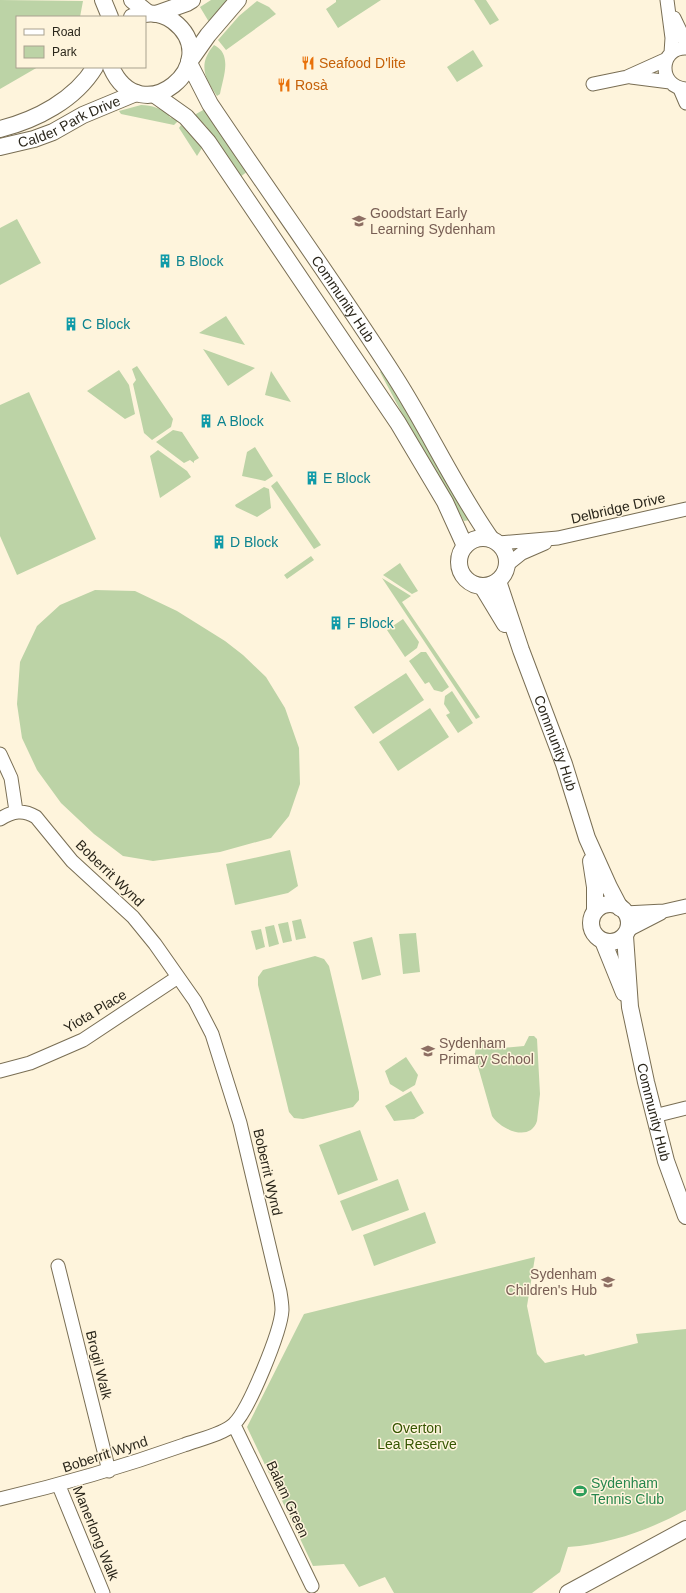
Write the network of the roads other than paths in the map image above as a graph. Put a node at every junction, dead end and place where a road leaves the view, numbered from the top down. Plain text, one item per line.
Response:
1 (103, 0) edge
2 (132, 0) edge
3 (192, 0) edge
4 (238, 0) edge
5 (667, 0) edge
6 (152, 13) junction
7 (110, 16) edge
8 (137, 16) edge
9 (686, 42) edge
10 (686, 48) edge
11 (669, 56) junction
12 (189, 63) junction
13 (94, 68) edge
14 (111, 68) edge
15 (627, 77) junction
16 (593, 84) dead end
17 (678, 87) edge
18 (136, 93) junction
19 (155, 95) junction
20 (686, 103) edge
21 (0, 129) edge
22 (0, 147) edge
23 (269, 191) junction
24 (249, 204) junction
25 (347, 304) junction
26 (326, 318) junction
27 (686, 509) edge
28 (558, 538) junction
29 (495, 541) junction
30 (465, 546) junction
31 (507, 565) junction
32 (498, 581) junction
33 (482, 586) junction
34 (521, 650) junction
35 (0, 754) edge
36 (16, 811) junction
37 (0, 819) edge
38 (587, 838) junction
39 (686, 906) edge
40 (623, 910) junction
41 (595, 911) junction
42 (664, 911) junction
43 (626, 933) junction
44 (603, 941) junction
45 (178, 977) junction
46 (630, 1007) junction
47 (0, 1071) edge
48 (686, 1108) edge
49 (654, 1116) junction
50 (686, 1216) edge
51 (58, 1266) dead end
52 (234, 1425) junction
53 (109, 1471) junction
54 (59, 1486) junction
55 (0, 1499) edge
56 (686, 1529) edge
57 (312, 1586) dead end
58 (103, 1593) edge
59 (568, 1593) edge

1 - 7 street
2 - 6 street
3 - 6 street
4 - 12 street
5 - 9 street
5 - 11 street
6 - 8 street
6 - 12 street
10 - 11 street
11 - 15 street
11 - 17 street
12 - 19 street
12 - 23 street, Community Hub
13 - 21 street, Calder Park Drive
14 - 18 street
15 - 16 street
15 - 17 street
17 - 20 street
18 - 19 street
18 - 22 street, Calder Park Drive
19 - 24 street, Community Hub
23 - 24 street
23 - 25 street, Community Hub
24 - 26 street, Community Hub
25 - 26 street
25 - 29 street, Community Hub
26 - 30 street, Community Hub
27 - 28 street, Delbridge Drive
28 - 29 street, Delbridge Drive
28 - 31 street, Delbridge Drive
29 - 30 street
29 - 31 street
30 - 33 street
31 - 32 street
32 - 33 street
32 - 34 street, Community Hub
33 - 34 street, Community Hub
34 - 38 street, Community Hub
35 - 36 street
36 - 37 street
36 - 45 street, Boberrit Wynd
38 - 40 street, Community Hub
38 - 41 street, Community Hub
39 - 42 street
40 - 41 street
40 - 42 street
40 - 43 street
41 - 44 street
42 - 43 street
43 - 44 street
43 - 46 street, Community Hub
44 - 46 street, Community Hub
45 - 47 street, Yiota Place
45 - 52 street, Boberrit Wynd
46 - 49 street, Community Hub
48 - 49 street
49 - 50 street, Community Hub
51 - 53 street, Brogil Walk
52 - 53 street, Boberrit Wynd
52 - 57 street, Balam Green
53 - 54 street, Boberrit Wynd
54 - 55 street, Boberrit Wynd
54 - 58 street, Manerlong Walk
56 - 59 street

